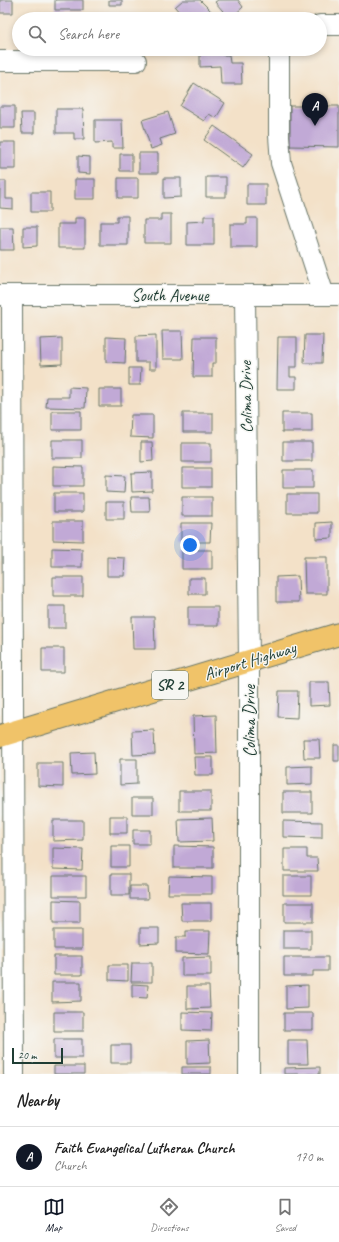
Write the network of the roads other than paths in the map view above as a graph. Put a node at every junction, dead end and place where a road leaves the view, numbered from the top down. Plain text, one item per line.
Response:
1 (327, 25) edge
2 (339, 25) edge
3 (279, 56) edge
4 (0, 61) edge
5 (136, 61) dead end
6 (6, 295) edge
7 (331, 295) edge
8 (245, 296) junction
9 (339, 634) edge
10 (249, 661) junction
11 (6, 734) edge
12 (14, 1074) edge
13 (249, 1074) edge

1 - 2 street
3 - 7 street
4 - 5 street
6 - 8 street, South Avenue
6 - 11 street
7 - 8 street, South Avenue
8 - 10 street, Colima Drive
9 - 10 main road, Airport Highway / SR 2
10 - 11 main road, Airport Highway / SR 2
10 - 13 street, Colima Drive
11 - 12 street

